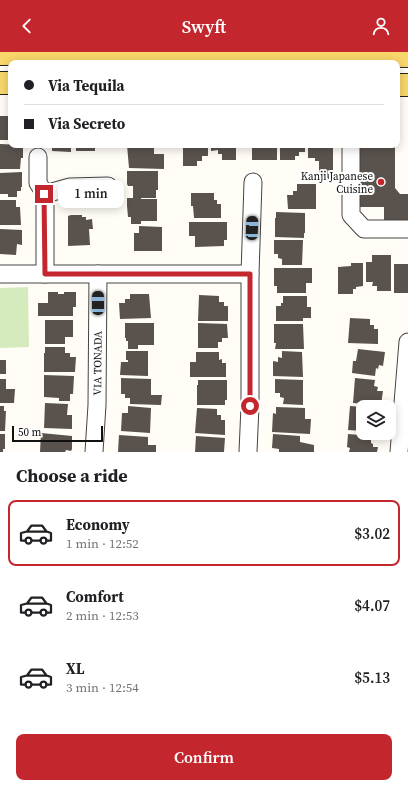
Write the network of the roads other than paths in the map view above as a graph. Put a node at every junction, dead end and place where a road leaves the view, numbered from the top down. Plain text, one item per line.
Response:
1 (0, 54) edge
2 (408, 56) edge
3 (351, 148) edge
4 (38, 157) dead end
5 (253, 182) dead end
6 (108, 186) dead end
7 (44, 194) junction
8 (408, 228) edge
9 (0, 274) edge
10 (45, 274) junction
11 (98, 274) junction
12 (250, 274) junction
13 (408, 342) edge
14 (94, 452) edge
15 (248, 452) edge
16 (399, 452) edge

1 - 2 main road
3 - 8 street
4 - 7 street
5 - 12 street
6 - 7 street
7 - 10 street
9 - 10 street
10 - 11 street
11 - 12 street
11 - 14 street, VIA TONADA
12 - 15 street
13 - 16 street

